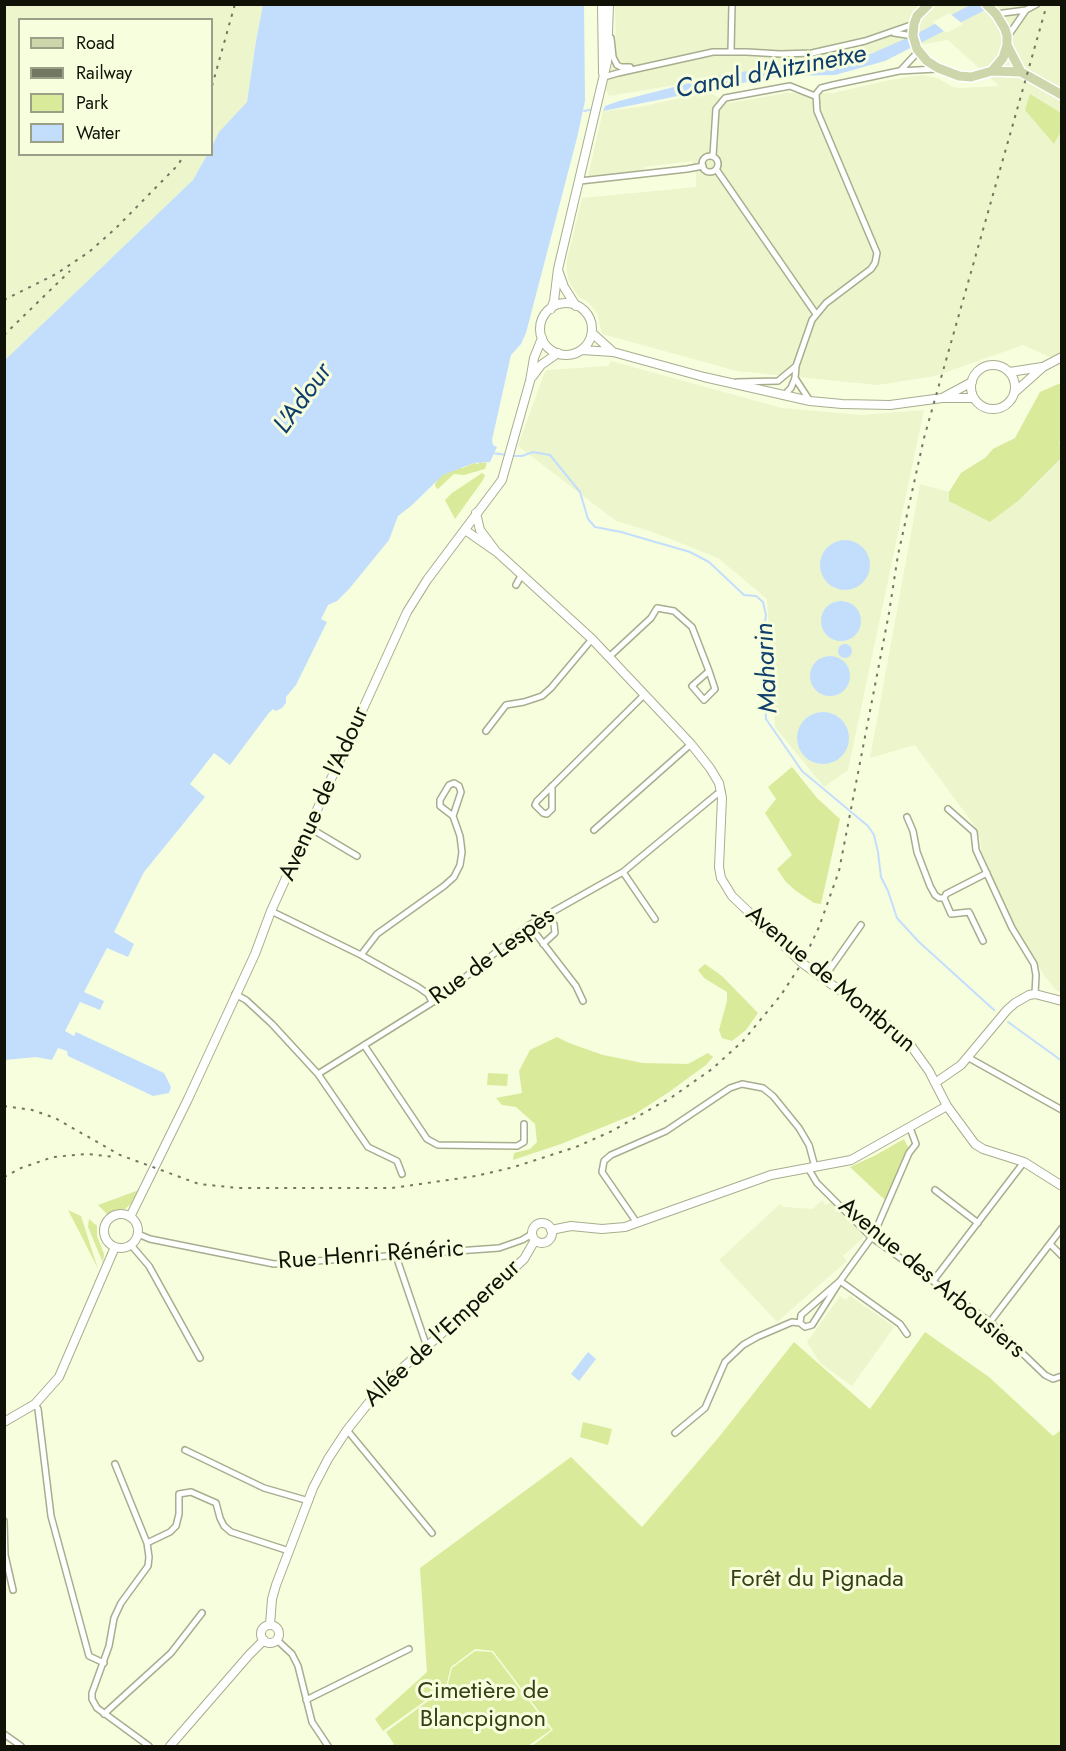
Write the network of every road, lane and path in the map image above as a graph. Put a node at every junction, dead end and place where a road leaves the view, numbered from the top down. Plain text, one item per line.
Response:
1 (602, 4) edge
2 (609, 4) edge
3 (732, 4) edge
4 (986, 4) edge
5 (1037, 4) edge
6 (922, 7) edge
7 (1026, 10) junction
8 (996, 14) junction
9 (608, 16) junction
10 (914, 24) junction
11 (889, 33) junction
12 (913, 36) junction
13 (1007, 41) junction
14 (917, 49) junction
15 (731, 51) junction
16 (653, 65) junction
17 (938, 68) junction
18 (899, 71) junction
19 (992, 71) junction
20 (1022, 72) junction
21 (604, 77) junction
22 (1062, 95) edge
23 (815, 96) junction
24 (712, 156) junction
25 (703, 166) junction
26 (716, 169) junction
27 (580, 181) junction
28 (558, 268) junction
29 (576, 306) junction
30 (551, 309) junction
31 (816, 314) junction
32 (592, 333) junction
33 (542, 338) junction
34 (582, 350) junction
35 (613, 352) junction
36 (558, 353) junction
37 (1062, 357) edge
38 (796, 366) junction
39 (1043, 367) junction
40 (1010, 372) junction
41 (795, 378) junction
42 (530, 381) junction
43 (724, 382) junction
44 (972, 382) junction
45 (1015, 392) junction
46 (783, 396) junction
47 (938, 398) junction
48 (974, 398) junction
49 (810, 401) junction
50 (476, 513) junction
51 (465, 530) junction
52 (498, 553) junction
53 (522, 574) junction
54 (516, 585) dead end
55 (592, 639) junction
56 (609, 657) junction
57 (709, 671) junction
58 (645, 694) junction
59 (486, 731) dead end
60 (691, 744) junction
61 (552, 786) junction
62 (722, 792) junction
63 (948, 809) dead end
64 (453, 816) junction
65 (907, 817) dead end
66 (310, 828) junction
67 (594, 830) dead end
68 (357, 856) dead end
69 (623, 872) junction
70 (987, 873) junction
71 (944, 898) junction
72 (272, 911) junction
73 (547, 914) junction
74 (655, 919) dead end
75 (529, 925) junction
76 (861, 925) dead end
77 (983, 941) dead end
78 (543, 944) junction
79 (361, 955) junction
80 (823, 979) junction
81 (236, 994) junction
82 (1035, 994) junction
83 (583, 1001) dead end
84 (1062, 1001) edge
85 (432, 1002) junction
86 (364, 1045) junction
87 (969, 1058) junction
88 (318, 1074) junction
89 (935, 1083) junction
90 (947, 1106) junction
91 (1062, 1110) edge
92 (524, 1124) dead end
93 (910, 1128) junction
94 (1024, 1162) junction
95 (811, 1167) junction
96 (402, 1174) dead end
97 (1058, 1180) edge
98 (1062, 1186) edge
99 (935, 1190) dead end
100 (130, 1217) junction
101 (637, 1223) junction
102 (978, 1223) junction
103 (1062, 1228) edge
104 (551, 1230) junction
105 (138, 1234) junction
106 (534, 1237) junction
107 (871, 1237) junction
108 (1050, 1244) junction
109 (131, 1245) junction
110 (115, 1248) junction
111 (1062, 1256) edge
112 (396, 1257) junction
113 (840, 1281) junction
114 (933, 1281) junction
115 (990, 1322) junction
116 (800, 1323) junction
117 (907, 1334) dead end
118 (427, 1347) junction
119 (200, 1358) dead end
120 (1062, 1376) edge
121 (35, 1404) junction
122 (4, 1422) edge
123 (347, 1430) junction
124 (675, 1434) dead end
125 (185, 1450) dead end
126 (115, 1464) dead end
127 (309, 1501) junction
128 (4, 1521) edge
129 (432, 1533) dead end
130 (147, 1543) junction
131 (289, 1551) junction
132 (13, 1590) dead end
133 (202, 1613) dead end
134 (270, 1625) junction
135 (277, 1640) junction
136 (264, 1641) junction
137 (409, 1649) dead end
138 (104, 1663) junction
139 (306, 1700) junction
140 (104, 1714) junction
141 (4, 1734) edge
142 (21, 1746) edge
143 (148, 1746) edge
144 (170, 1746) edge
145 (328, 1746) edge

1 - 21 main road
2 - 9 main road
3 - 15 street
4 - 8 main road
5 - 7 street
6 - 10 main road
7 - 8 street
7 - 13 street
8 - 13 main road
9 - 16 street
9 - 21 main road
10 - 11 street
10 - 12 main road
11 - 12 street
11 - 15 street
12 - 14 main road
13 - 19 main road
13 - 20 main road
14 - 17 main road
14 - 18 street
15 - 16 street
16 - 21 street
17 - 18 street
17 - 19 main road
18 - 23 street
19 - 20 main road
20 - 22 main road
21 - 27 main road
23 - 24 street
23 - 31 street
24 - 25 street
24 - 26 street
25 - 26 street
25 - 27 street
26 - 31 street
27 - 28 main road
28 - 29 main road
28 - 30 main road
29 - 30 main road
29 - 32 main road
30 - 33 main road
31 - 38 street
32 - 34 main road
32 - 35 main road
33 - 36 main road
33 - 42 main road, Avenue de l'Adour
34 - 35 main road
34 - 36 main road
35 - 43 main road
36 - 42 main road, Avenue de l'Adour
37 - 39 main road
38 - 41 street
38 - 43 street
39 - 40 main road
39 - 45 main road
40 - 44 main road
40 - 45 main road
41 - 46 street
41 - 49 street
42 - 50 main road, Avenue de l'Adour
43 - 46 main road
44 - 47 main road
44 - 48 main road
45 - 48 main road
46 - 49 main road
47 - 48 main road
47 - 49 main road
50 - 51 main road, Avenue de l'Adour
50 - 52 main road
51 - 52 main road
51 - 66 main road, Avenue de l'Adour
52 - 53 main road
53 - 54 street
53 - 55 main road
55 - 56 main road
55 - 59 street
56 - 57 street
56 - 58 main road
57 - 57 street
58 - 60 main road
58 - 61 street
60 - 62 main road
60 - 67 street
61 - 61 street
62 - 69 street, Rue de Lespès
62 - 80 main road, Avenue de Montbrun
63 - 70 street
64 - 64 street
64 - 79 street
65 - 71 street
66 - 68 street
66 - 72 main road, Avenue de l'Adour
69 - 73 street, Rue de Lespès
69 - 74 street
70 - 71 street
70 - 82 street
71 - 77 street
72 - 79 street
72 - 81 main road, Avenue de l'Adour
73 - 75 street, Rue de Lespès
73 - 78 street
75 - 78 street
75 - 85 street, Rue de Lespès
76 - 80 street
78 - 83 street
79 - 85 street
80 - 89 main road, Avenue de Montbrun
81 - 88 street
81 - 100 main road, Avenue de l'Adour
82 - 84 main road
82 - 87 main road
85 - 86 street, Rue de Lespès
86 - 88 street, Rue de Lespès
86 - 92 street
87 - 89 main road
87 - 91 street
88 - 96 street
89 - 90 main road, Avenue de Montbrun
90 - 93 main road
90 - 94 main road, Avenue de Montbrun
93 - 95 main road
93 - 107 street
94 - 97 main road, Avenue de Montbrun
94 - 102 street
95 - 101 main road
95 - 101 street, Avenue des Arbousiers
95 - 107 street, Avenue des Arbousiers
97 - 98 main road, Avenue de Montbrun
99 - 102 street
100 - 105 main road
100 - 110 main road
101 - 104 main road
102 - 114 street
103 - 108 street
104 - 106 main road
104 - 106 main road
105 - 109 main road
105 - 112 street, Rue Henri Rénéric
106 - 112 street, Rue Henri Rénéric
106 - 118 main road, Allée de l'Empereur
107 - 113 street
107 - 114 street, Avenue des Arbousiers
108 - 111 street
108 - 115 street
109 - 110 main road
109 - 119 street
110 - 121 main road
112 - 118 street
113 - 116 street
113 - 116 street
113 - 117 street
114 - 115 street, Avenue des Arbousiers
115 - 120 street, Avenue des Arbousiers
116 - 124 street
118 - 123 main road, Allée de l'Empereur
121 - 122 main road
121 - 138 street
123 - 127 main road, Allée de l'Empereur
123 - 129 street
125 - 127 street
126 - 130 street
127 - 131 main road, Allée de l'Empereur
128 - 132 street
130 - 131 street
130 - 138 street
131 - 134 main road, Allée de l'Empereur
133 - 140 street
134 - 135 main road
134 - 136 main road
135 - 136 main road
135 - 139 street
136 - 144 main road
137 - 139 street
138 - 140 street
139 - 145 street
140 - 143 street
141 - 142 street

